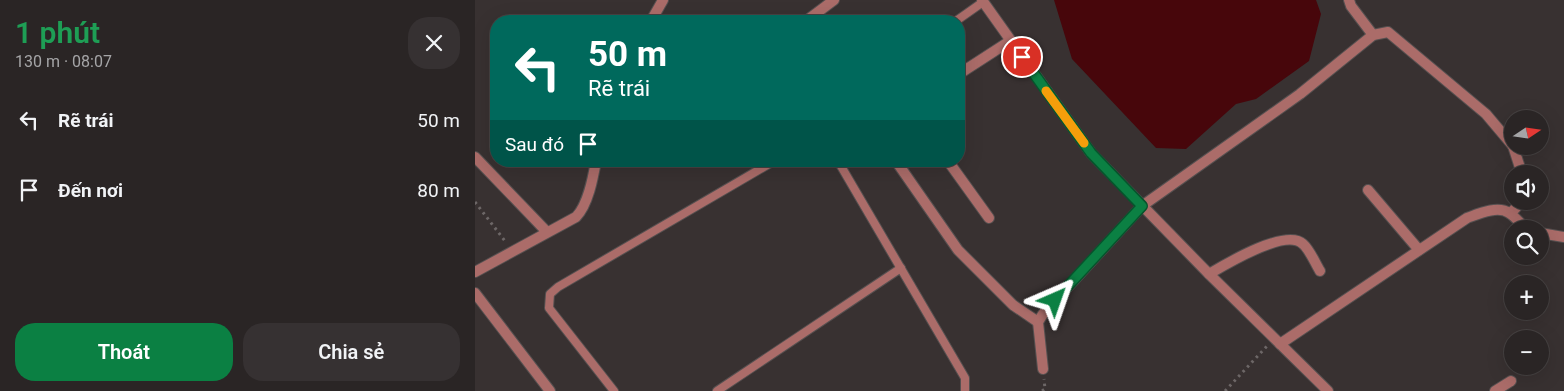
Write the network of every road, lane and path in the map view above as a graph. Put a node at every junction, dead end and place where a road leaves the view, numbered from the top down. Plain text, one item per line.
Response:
1 (663, 0) edge
2 (834, 0) edge
3 (1349, 0) edge
4 (983, 1) edge
5 (654, 15) edge
6 (814, 15) edge
7 (964, 15) edge
8 (1373, 35) junction
9 (1010, 41) junction
10 (965, 70) edge
11 (1504, 135) edge
12 (475, 157) edge
13 (595, 167) edge
14 (764, 167) edge
15 (842, 167) edge
16 (901, 167) edge
17 (952, 167) edge
18 (1368, 190) dead end
19 (475, 202) edge
20 (1142, 206) junction
21 (1514, 210) edge
22 (1511, 213) junction
23 (989, 218) dead end
24 (1516, 220) edge
25 (547, 232) junction
26 (1549, 234) edge
27 (1564, 237) edge
28 (513, 250) junction
29 (1419, 250) junction
30 (901, 268) junction
31 (1320, 271) dead end
32 (475, 272) edge
33 (1209, 274) junction
34 (475, 293) edge
35 (1038, 322) junction
36 (1277, 341) junction
37 (1043, 369) dead end
38 (1511, 380) dead end
39 (551, 391) edge
40 (613, 391) edge
41 (717, 391) edge
42 (965, 391) edge
43 (1225, 391) edge
44 (1327, 391) edge
45 (1495, 391) edge

1 - 5 street
2 - 6 street
3 - 8 street
4 - 7 lane
4 - 9 street
8 - 11 street
8 - 20 street
9 - 10 street
9 - 20 street
12 - 25 street
13 - 25 street
14 - 40 lane
15 - 30 lane
16 - 35 street
17 - 23 street
18 - 29 street
19 - 28 path
20 - 33 street
20 - 35 street
21 - 22 street
22 - 24 street
22 - 29 street
25 - 28 street
26 - 27 street
28 - 32 street
29 - 36 street
30 - 41 lane
30 - 42 lane
31 - 33 street
33 - 36 street
34 - 39 street
35 - 37 street
36 - 43 path
36 - 44 street
38 - 45 street

